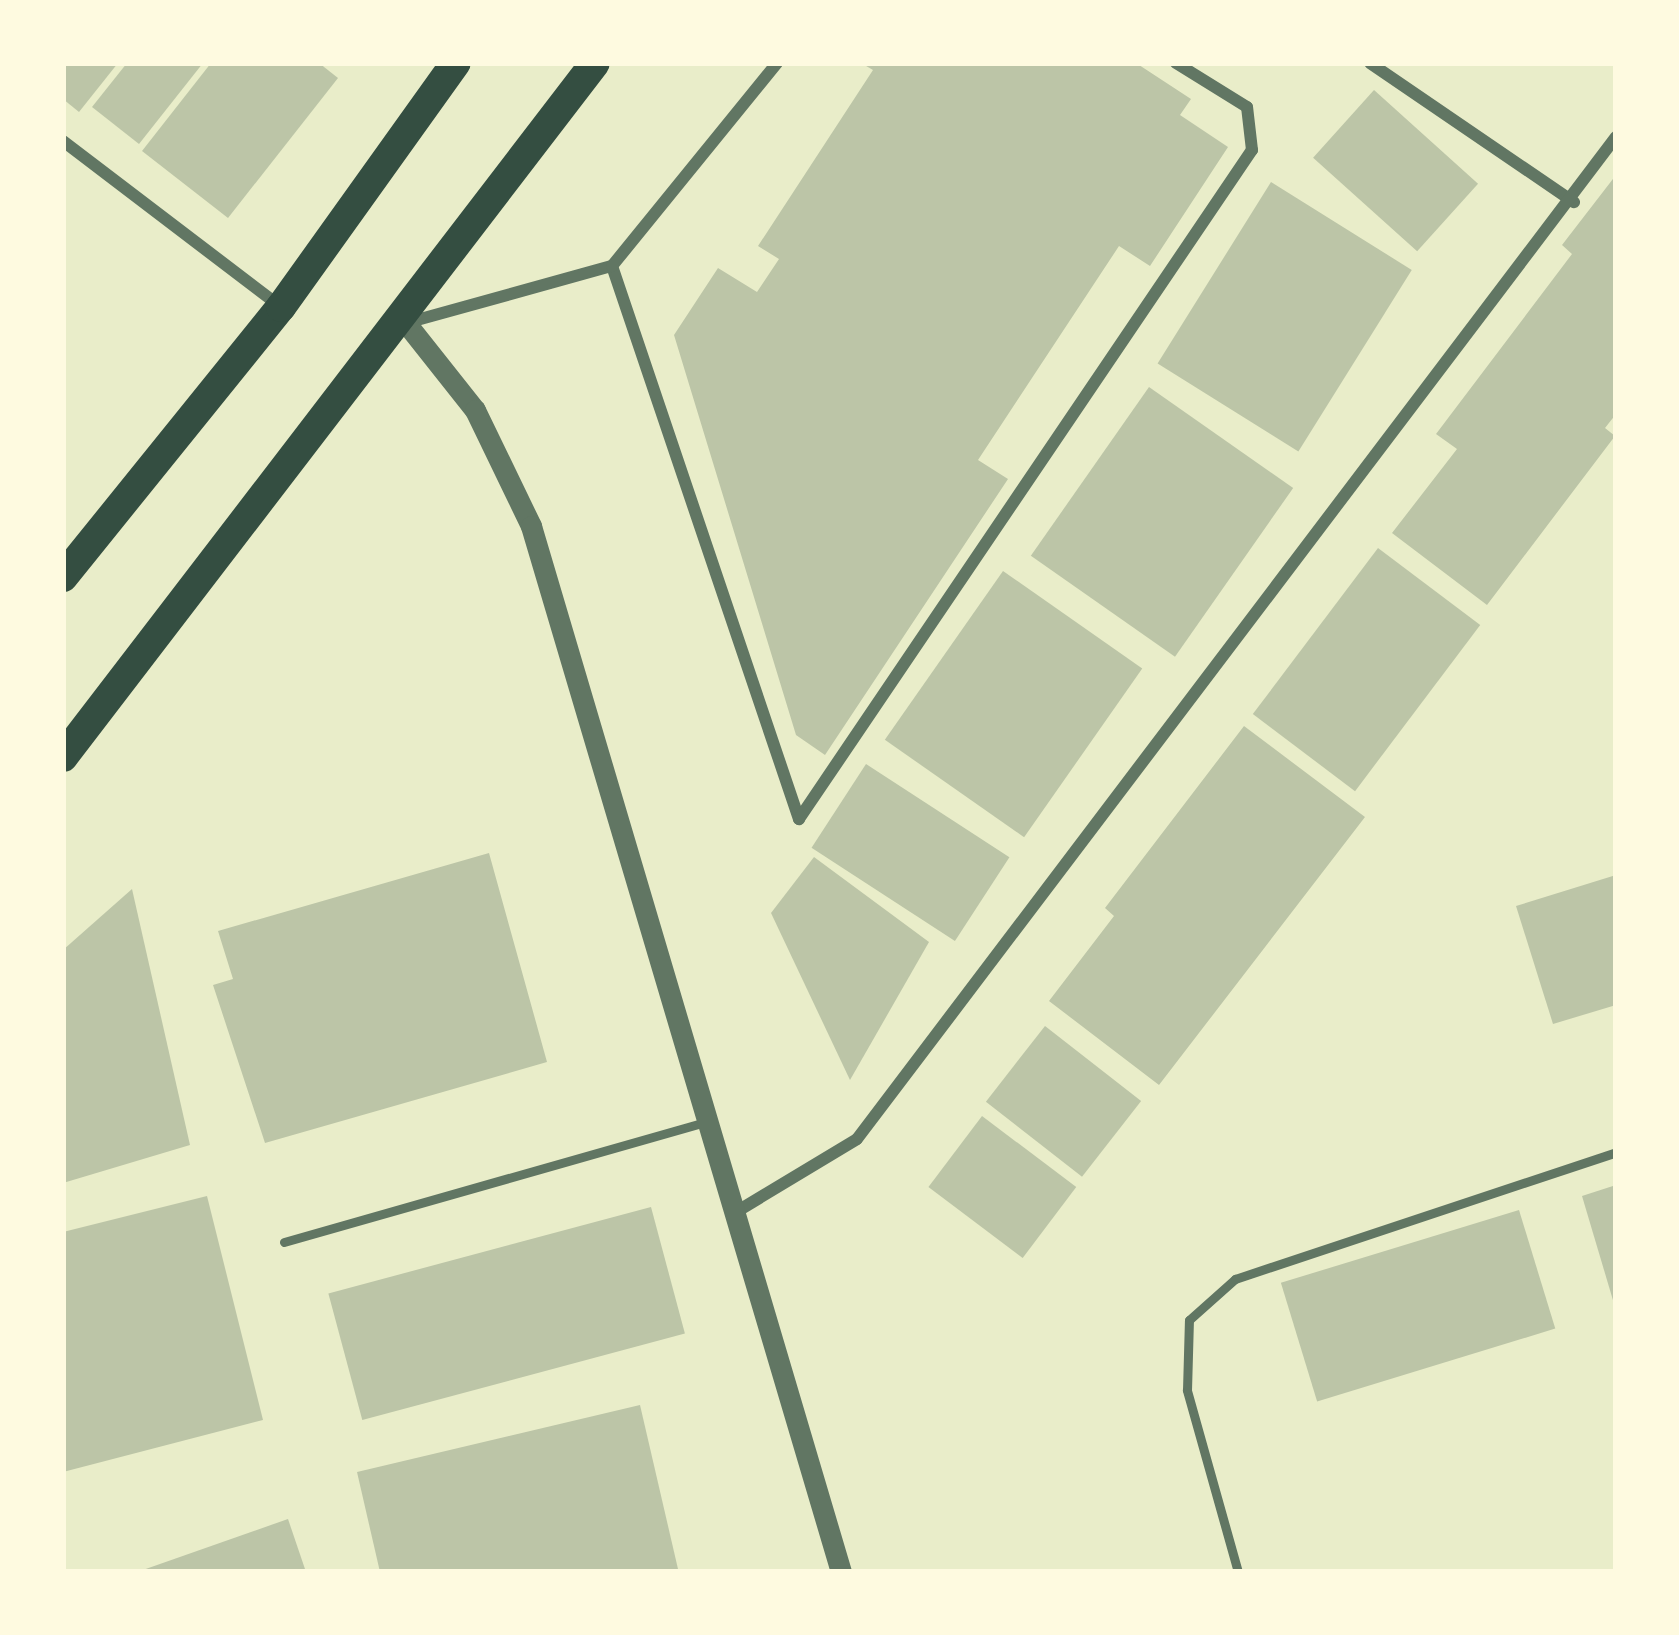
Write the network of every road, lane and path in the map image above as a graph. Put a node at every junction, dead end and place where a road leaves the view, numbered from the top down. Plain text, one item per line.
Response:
1 (456, 63) edge
2 (595, 63) edge
3 (777, 63) edge
4 (1176, 63) edge
5 (1370, 63) edge
6 (1616, 137) edge
7 (63, 141) edge
8 (1574, 202) junction
9 (613, 266) junction
10 (281, 307) junction
11 (406, 323) junction
12 (63, 577) edge
13 (63, 757) edge
14 (714, 1119) junction
15 (1616, 1152) edge
16 (741, 1208) junction
17 (284, 1242) dead end
18 (841, 1572) edge
19 (1238, 1572) edge

1 - 10 main road
2 - 11 main road
3 - 9 street
4 - 9 street
5 - 8 street
6 - 8 street
7 - 10 street
8 - 16 street
9 - 11 street
10 - 12 main road
11 - 13 main road
11 - 14 street
14 - 16 street
14 - 17 lane
15 - 19 lane
16 - 18 street

